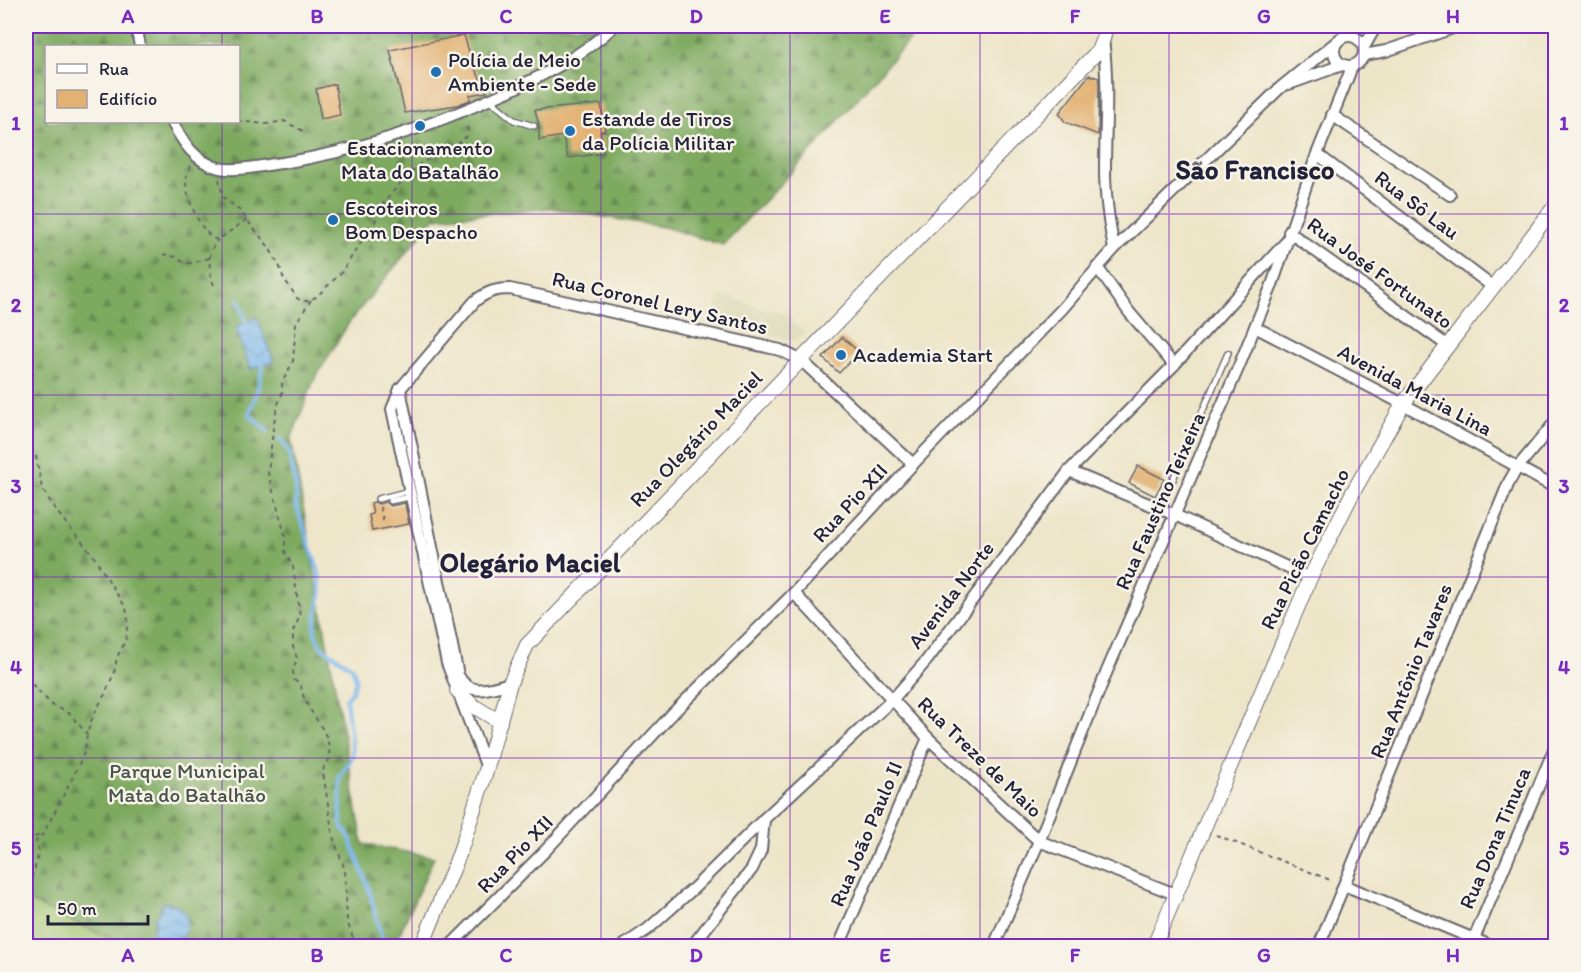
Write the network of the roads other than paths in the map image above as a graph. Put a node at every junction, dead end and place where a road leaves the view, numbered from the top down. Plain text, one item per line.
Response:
1 (136, 26) edge
2 (614, 26) edge
3 (1355, 26) edge
4 (1376, 26) edge
5 (1459, 26) edge
6 (1105, 32) edge
7 (1343, 38) junction
8 (140, 45) edge
9 (1364, 51) junction
10 (1347, 66) junction
11 (1280, 87) junction
12 (490, 99) junction
13 (1332, 115) junction
14 (173, 123) edge
15 (534, 126) dead end
16 (1317, 154) junction
17 (1450, 195) dead end
18 (1556, 205) edge
19 (1288, 237) junction
20 (1114, 249) junction
21 (1097, 267) junction
22 (1493, 287) junction
23 (1255, 327) junction
24 (1448, 346) junction
25 (1228, 353) dead end
26 (802, 361) junction
27 (1174, 364) junction
28 (400, 389) junction
29 (1403, 404) junction
30 (1556, 421) edge
31 (913, 464) junction
32 (1517, 468) junction
33 (1070, 471) junction
34 (1556, 488) edge
35 (410, 494) junction
36 (378, 499) dead end
37 (390, 501) dead end
38 (1160, 509) junction
39 (1175, 515) junction
40 (1310, 578) junction
41 (794, 593) junction
42 (457, 681) junction
43 (510, 683) junction
44 (893, 699) junction
45 (500, 722) junction
46 (928, 738) junction
47 (1556, 745) edge
48 (487, 768) junction
49 (764, 819) junction
50 (1039, 841) junction
51 (1344, 885) junction
52 (1175, 894) junction
53 (1472, 943) edge
54 (422, 946) edge
55 (450, 946) edge
56 (623, 946) edge
57 (696, 946) edge
58 (839, 946) edge
59 (994, 946) edge
60 (1154, 946) edge
61 (1319, 946) edge
62 (1491, 946) edge

1 - 8 street
2 - 12 street
3 - 7 street
4 - 9 street
5 - 9 street
6 - 20 street
6 - 26 street, Rua Olegário Maciel
7 - 9 street
7 - 10 street
7 - 11 street, Rua Pio XII
9 - 10 street
10 - 11 street, Rua Pio XII
10 - 13 street, Rua Faustino Teixeira
11 - 20 street, Rua Pio XII
12 - 14 street
12 - 15 lane
13 - 16 street, Rua Faustino Teixeira
13 - 17 street
16 - 19 street, Rua Faustino Teixeira
16 - 22 street, Rua Sô Lau
18 - 22 street, Rua Picão Camacho
19 - 23 street, Rua Faustino Teixeira
19 - 24 street, Rua José Fortunato
19 - 27 street, Avenida Norte
20 - 21 street, Rua Pio XII
21 - 27 street
21 - 31 street, Rua Pio XII
22 - 24 street, Rua Picão Camacho
23 - 29 street, Avenida Maria Lina
23 - 39 street, Rua Faustino Teixeira
24 - 29 street, Rua Picão Camacho
25 - 38 lane
26 - 28 street, Rua Coronel Lery Santos
26 - 31 street, Rua Coronel Lery Santos
26 - 43 street, Rua Olegário Maciel
27 - 33 street, Avenida Norte
28 - 35 street, Rua Coronel Lery Santos
28 - 42 street, Rua Coronel Lery Santos
29 - 32 street, Avenida Maria Lina
29 - 40 street, Rua Picão Camacho
30 - 32 street, Rua Antônio Tavares
31 - 41 street, Rua Pio XII
32 - 34 street, Avenida Maria Lina
32 - 51 street, Rua Antônio Tavares
33 - 38 street
33 - 44 street, Avenida Norte
35 - 36 lane
35 - 37 lane
35 - 42 street, Rua Coronel Lery Santos
38 - 39 street
39 - 40 street
39 - 50 street, Rua Faustino Teixeira
40 - 52 street, Rua Picão Camacho
41 - 44 street, Rua Treze de Maio
41 - 55 street, Rua Pio XII
42 - 43 street
42 - 45 street
42 - 48 street, Rua Coronel Lery Santos
43 - 45 street, Rua Olegário Maciel
44 - 46 street, Rua Treze de Maio
44 - 49 street, Avenida Norte
45 - 48 street, Rua Olegário Maciel
46 - 50 street, Rua Treze de Maio
46 - 58 street, Rua João Paulo II
47 - 53 street, Rua Dona Tinuca
48 - 54 street, Rua Olegário Maciel
49 - 56 street, Avenida Norte
49 - 57 street
50 - 52 street, Rua Treze de Maio
50 - 59 street, Rua Faustino Teixeira
51 - 53 street
51 - 61 street, Rua Antônio Tavares
52 - 60 street, Rua Picão Camacho
53 - 62 street

